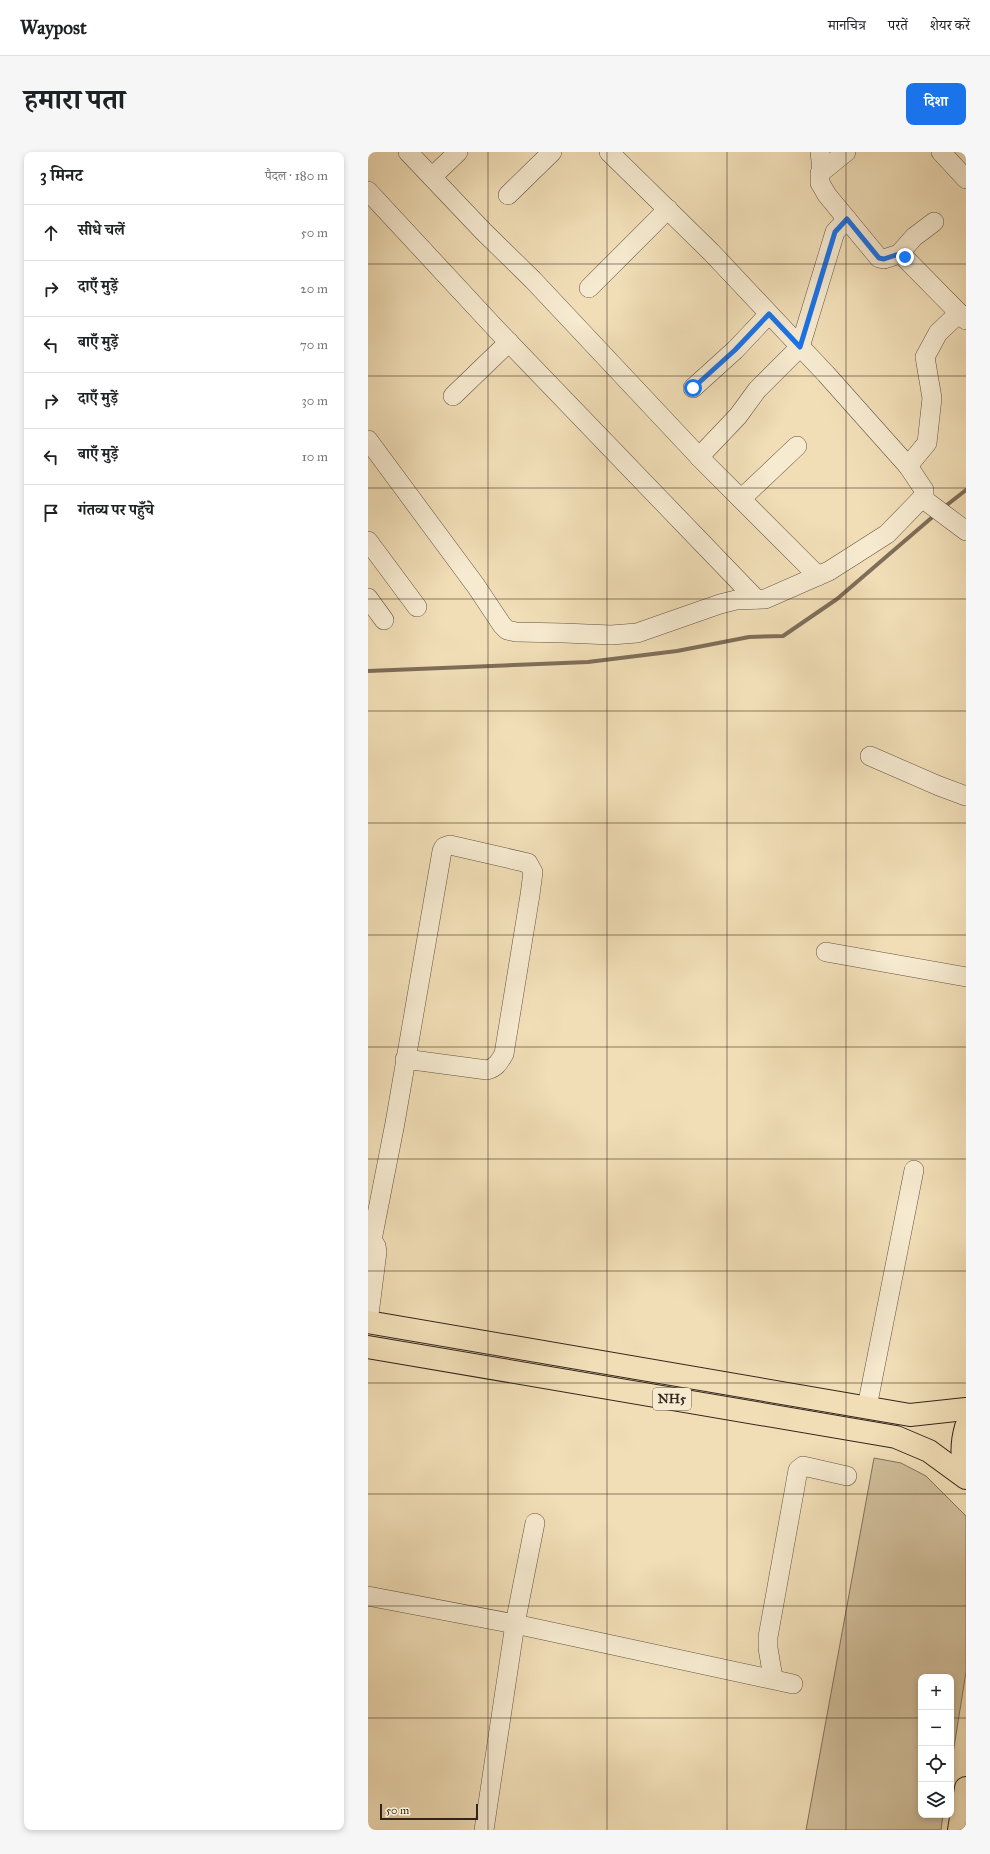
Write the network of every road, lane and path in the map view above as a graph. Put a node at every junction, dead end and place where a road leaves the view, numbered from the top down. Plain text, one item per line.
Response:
1 (408, 152) edge
2 (458, 152) edge
3 (552, 152) edge
4 (609, 152) edge
5 (846, 152) edge
6 (941, 152) edge
7 (821, 161) edge
8 (432, 177) junction
9 (966, 179) edge
10 (368, 191) edge
11 (508, 195) dead end
12 (668, 209) junction
13 (847, 219) junction
14 (934, 222) dead end
15 (899, 254) junction
16 (589, 288) dead end
17 (769, 314) junction
18 (963, 317) edge
19 (509, 342) junction
20 (800, 347) junction
21 (693, 388) dead end
22 (453, 396) dead end
23 (368, 440) edge
24 (797, 446) dead end
25 (699, 457) junction
26 (908, 466) junction
27 (741, 499) junction
28 (932, 506) junction
29 (966, 531) edge
30 (368, 541) edge
31 (818, 576) junction
32 (368, 598) edge
33 (756, 599) junction
34 (417, 607) dead end
35 (384, 620) dead end
36 (870, 756) dead end
37 (966, 796) edge
38 (826, 952) dead end
39 (966, 977) edge
40 (406, 1059) junction
41 (914, 1170) dead end
42 (370, 1236) edge
43 (368, 1322) edge
44 (368, 1347) edge
45 (867, 1407) junction
46 (966, 1410) edge
47 (966, 1427) edge
48 (966, 1475) edge
49 (847, 1476) dead end
50 (966, 1478) edge
51 (536, 1523) dead end
52 (368, 1596) edge
53 (515, 1624) junction
54 (773, 1678) junction
55 (792, 1684) dead end
56 (966, 1788) edge
57 (484, 1830) edge
58 (959, 1830) edge

1 - 8 street
2 - 8 street
3 - 11 street
4 - 12 street
5 - 7 street
6 - 9 street
7 - 13 street
8 - 25 street
10 - 19 street
12 - 16 street
12 - 17 street
13 - 15 street
13 - 20 street
14 - 15 street
15 - 18 street
17 - 20 street
17 - 21 street
18 - 26 street
19 - 22 street
19 - 33 street
20 - 25 street
20 - 26 street
23 - 33 street
24 - 27 street
25 - 27 street
26 - 28 street
27 - 31 street
28 - 29 street
28 - 31 street
30 - 34 street
31 - 33 street
32 - 35 street
36 - 37 street
38 - 39 street
40 - 40 street
40 - 42 street
41 - 45 street
42 - 43 street
43 - 45 main road, NH5
44 - 50 main road, NH5
45 - 46 main road, NH5
47 - 48 main road
49 - 54 street
51 - 53 street
52 - 53 street
53 - 54 street
53 - 57 street
54 - 55 street
56 - 58 main road

